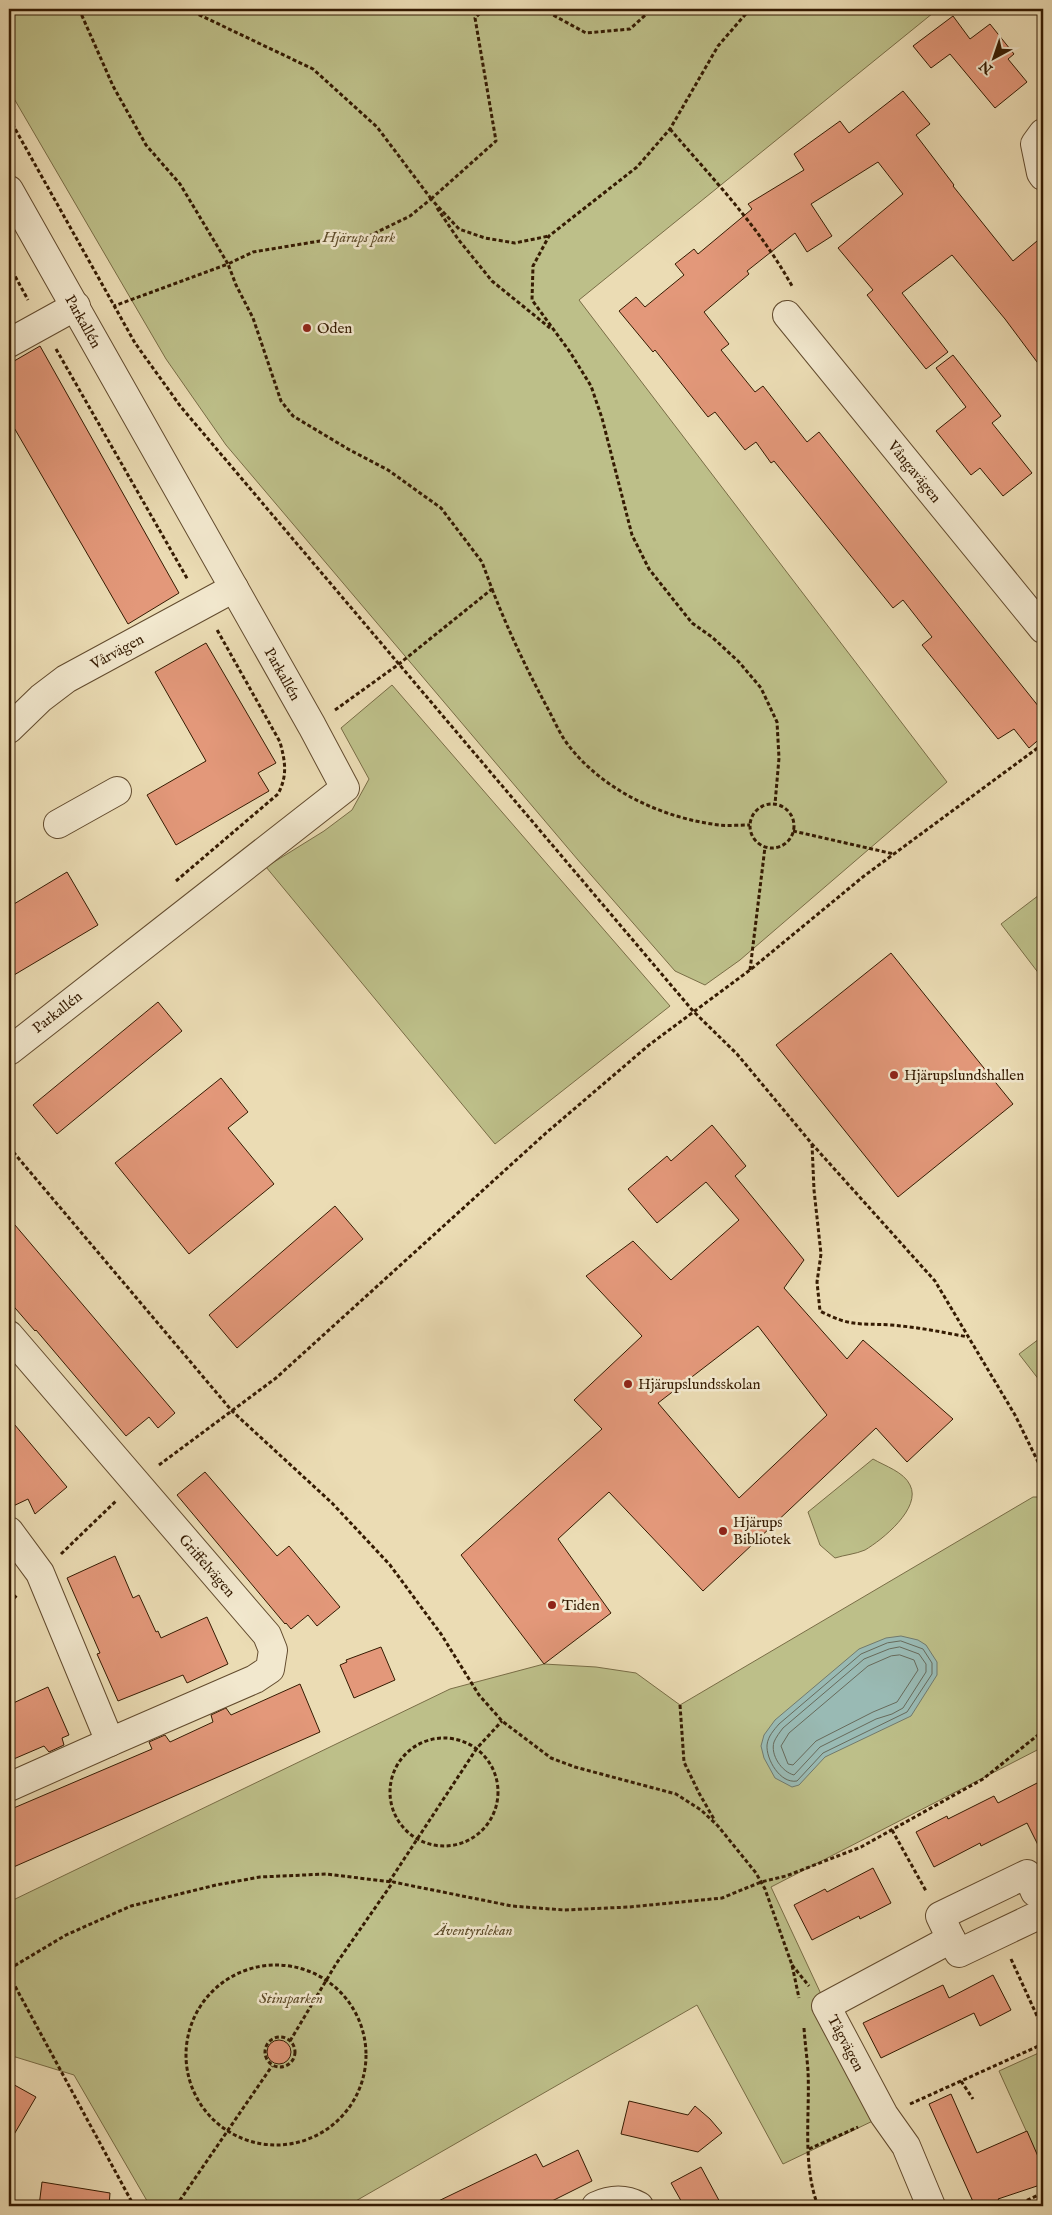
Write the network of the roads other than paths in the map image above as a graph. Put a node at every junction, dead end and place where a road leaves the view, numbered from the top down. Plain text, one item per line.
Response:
1 (1043, 133) edge
2 (1043, 176) edge
3 (9, 190) edge
4 (76, 306) junction
5 (787, 315) road end
6 (9, 343) edge
7 (234, 588) junction
8 (1043, 629) edge
9 (9, 729) edge
10 (117, 790) dead end
11 (58, 824) dead end
12 (9, 1051) edge
13 (9, 1335) edge
14 (9, 1531) edge
15 (110, 1742) junction
16 (9, 1786) edge
17 (1041, 1900) edge
18 (946, 1927) junction
19 (596, 2206) edge
20 (639, 2206) edge
21 (931, 2206) edge

1 - 2 street
3 - 4 street, Parkallén
4 - 6 street
4 - 7 street, Parkallén
5 - 8 street, Vångavägen
7 - 9 street, Vårvägen
7 - 12 street, Parkallén
10 - 11 street
13 - 15 street, Griffelvägen
14 - 15 street
15 - 16 street, Griffelvägen
17 - 18 street, Tågvägen
17 - 18 street, Tågvägen
18 - 21 street, Tågvägen
19 - 20 street

